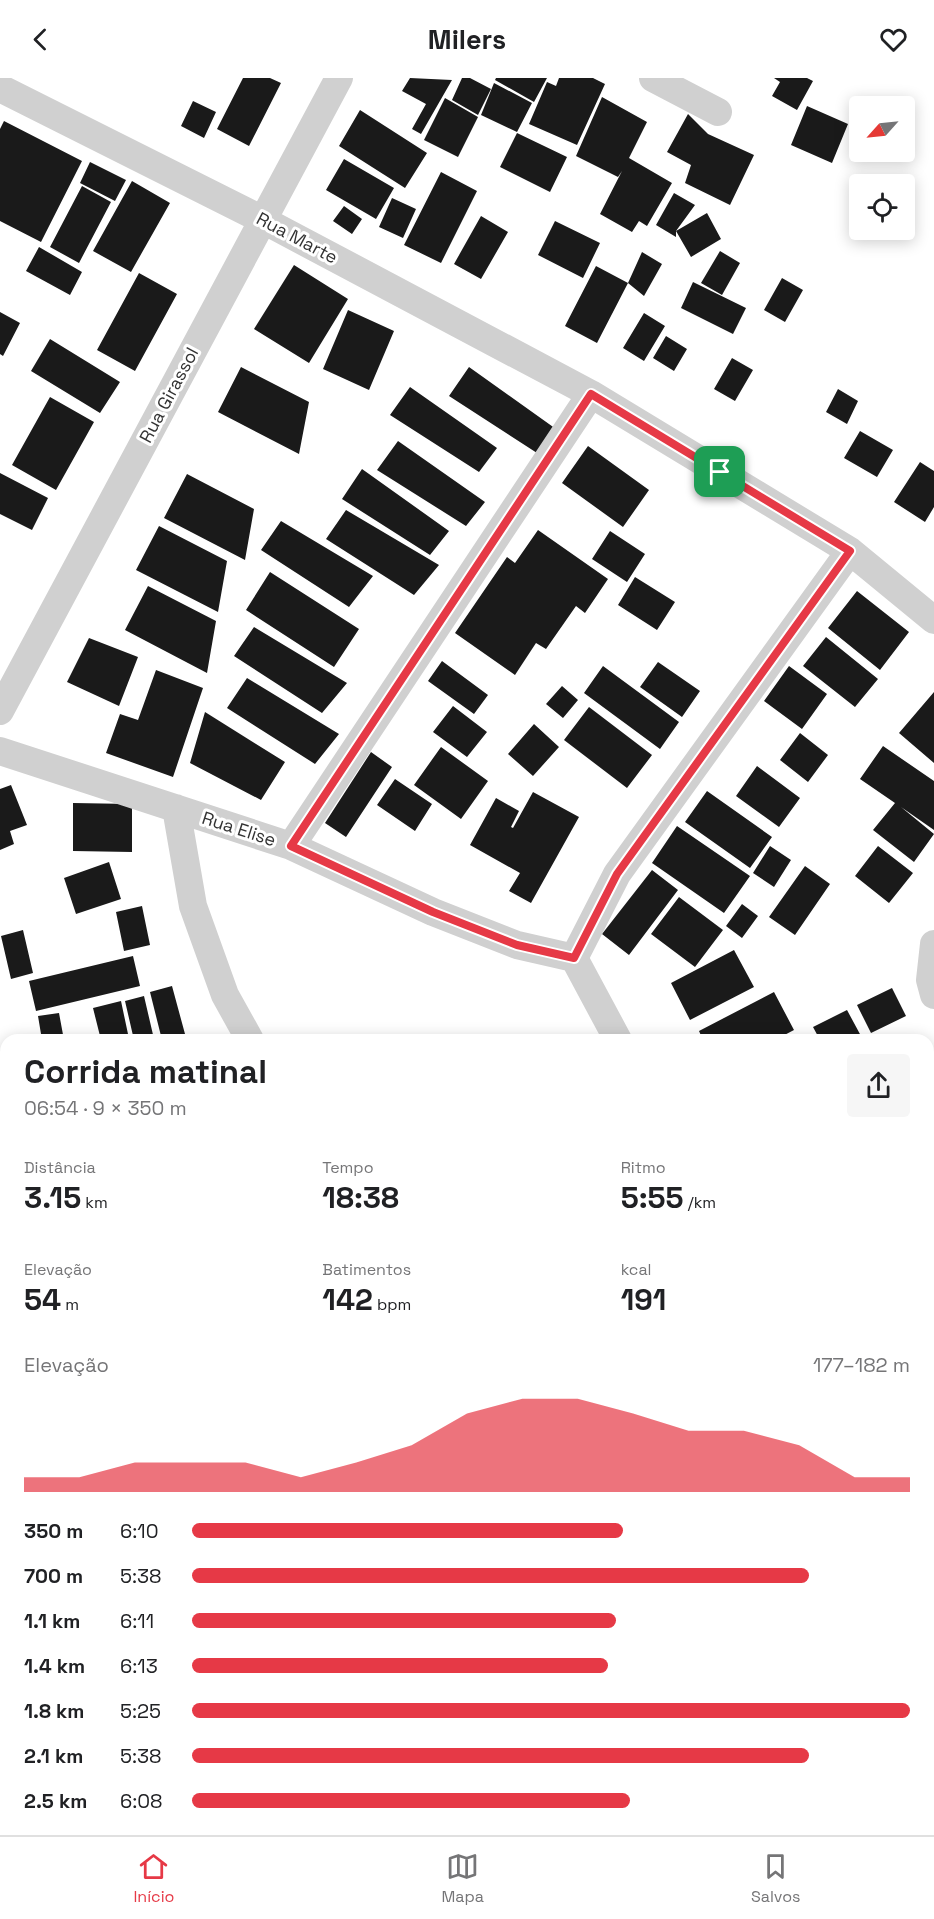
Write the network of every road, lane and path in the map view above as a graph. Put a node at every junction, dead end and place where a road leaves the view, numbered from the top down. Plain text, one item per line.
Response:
1 (339, 78) edge
2 (653, 78) edge
3 (0, 88) edge
4 (718, 112) dead end
5 (263, 220) junction
6 (591, 394) junction
7 (850, 551) junction
8 (934, 620) edge
9 (0, 711) edge
10 (0, 751) edge
11 (176, 808) junction
12 (291, 846) junction
13 (934, 944) edge
14 (574, 958) junction
15 (934, 995) edge
16 (247, 1034) edge
17 (615, 1034) edge

1 - 5 street, Rua Girassol
2 - 4 street
3 - 5 street, Rua Marte
5 - 6 street, Rua Marte
5 - 9 street, Rua Girassol
6 - 7 street, Rua Marte
6 - 12 street
7 - 8 street, Rua Marte
7 - 14 street
10 - 11 street, Rua Elise
11 - 12 street, Rua Elise
11 - 16 street
12 - 14 street, Rua Elise
13 - 15 street
14 - 17 street

